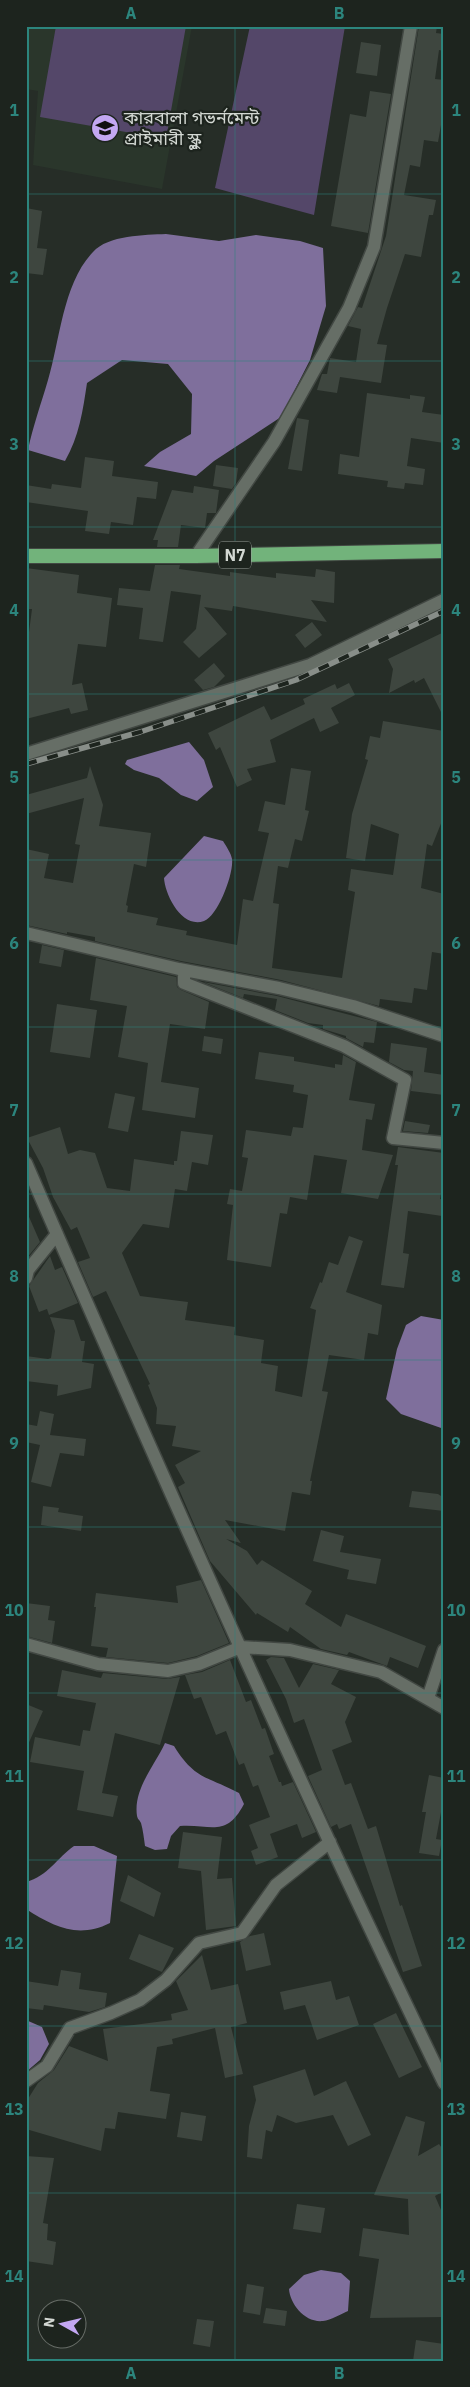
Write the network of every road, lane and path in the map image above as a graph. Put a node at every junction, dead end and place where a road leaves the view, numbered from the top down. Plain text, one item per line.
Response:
1 (411, 26) edge
2 (444, 551) edge
3 (26, 556) edge
4 (196, 556) junction
5 (444, 600) edge
6 (26, 754) edge
7 (26, 933) edge
8 (184, 970) junction
9 (444, 1036) edge
10 (444, 1143) edge
11 (26, 1163) edge
12 (57, 1234) junction
13 (26, 1278) edge
14 (26, 1644) edge
15 (241, 1647) junction
16 (444, 1650) edge
17 (428, 1698) junction
18 (444, 1708) edge
19 (330, 1842) junction
20 (26, 2081) edge
21 (444, 2083) edge

1 - 4 street
2 - 4 highway, N7
3 - 4 highway, N7
5 - 6 street
7 - 8 street
8 - 9 street
8 - 10 street
11 - 12 street
12 - 13 street
12 - 15 street
14 - 15 street
15 - 17 street
15 - 19 street
16 - 17 street
17 - 18 street
19 - 20 street
19 - 21 street

